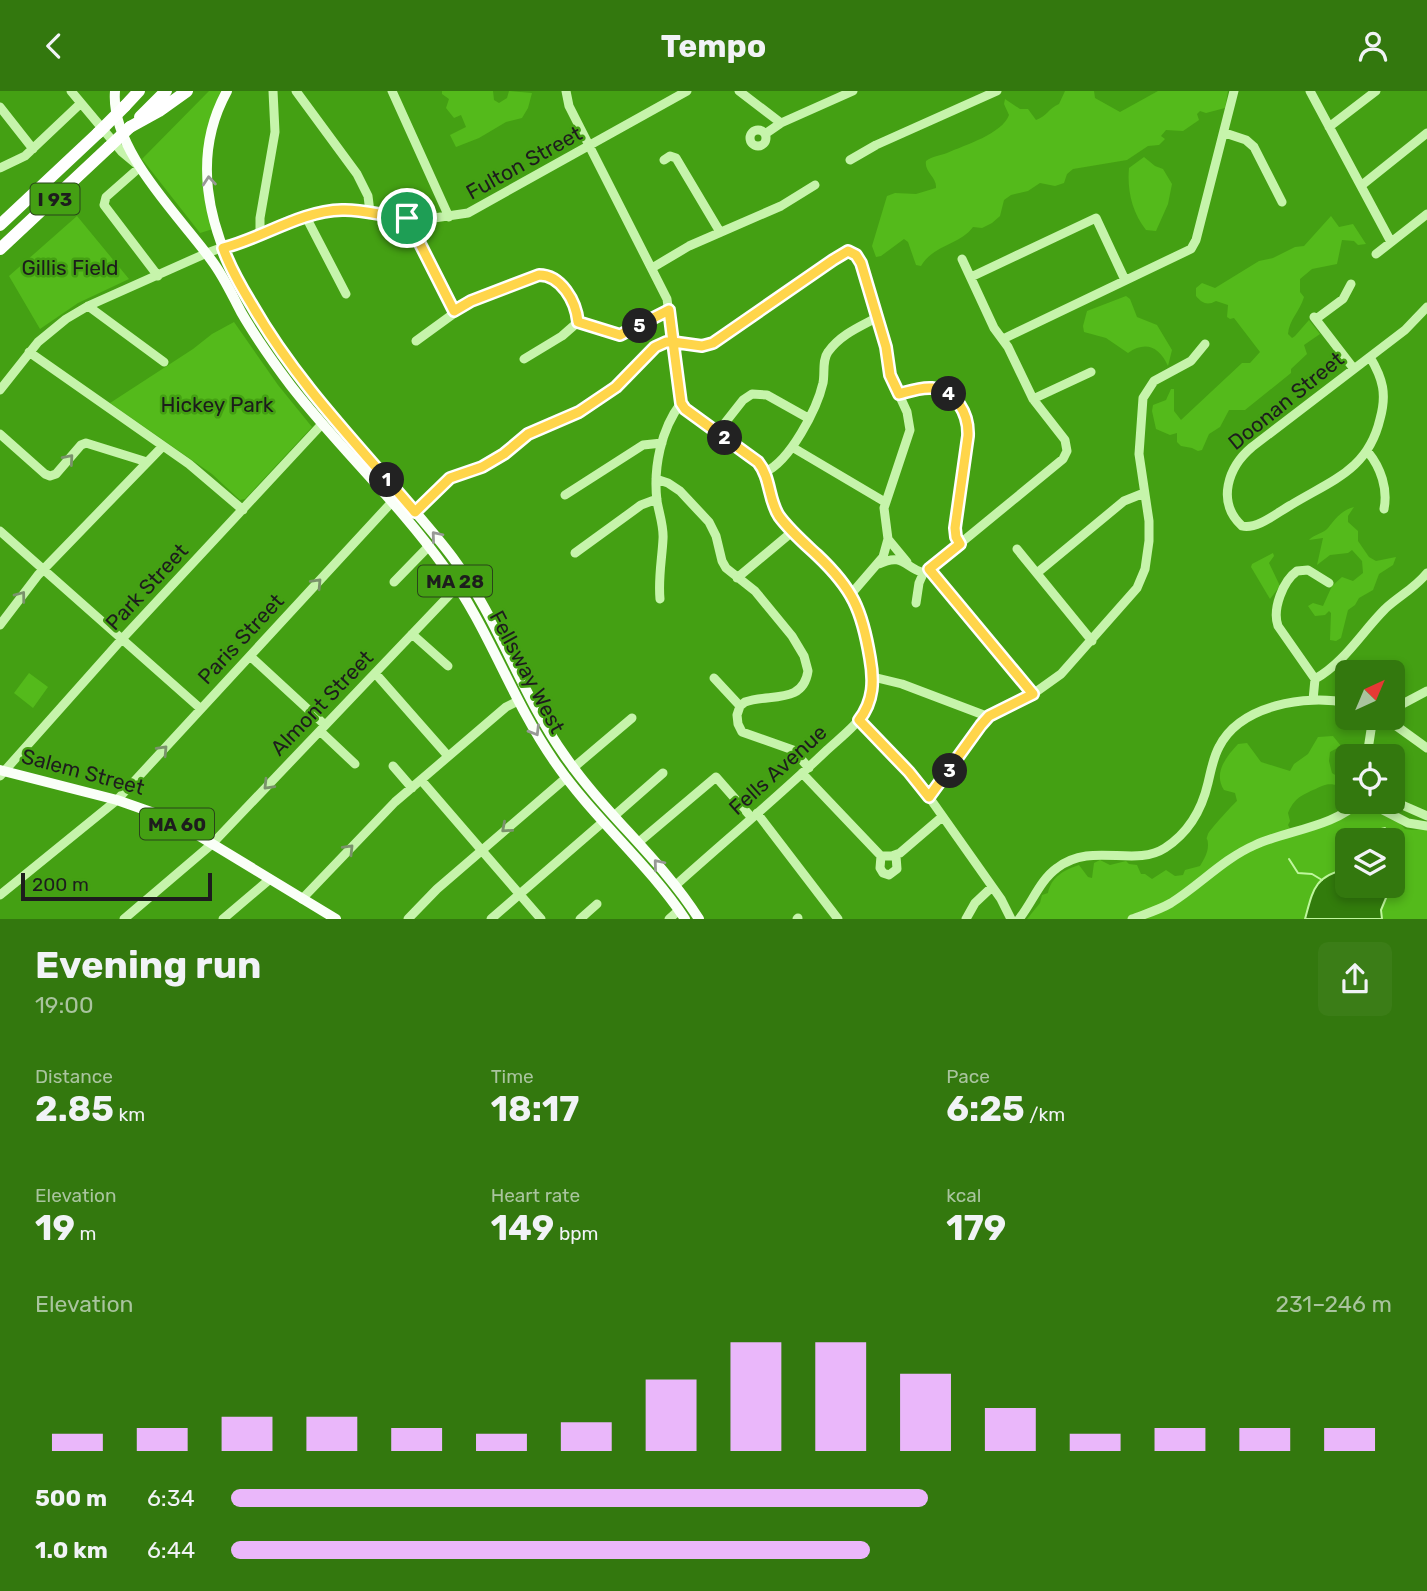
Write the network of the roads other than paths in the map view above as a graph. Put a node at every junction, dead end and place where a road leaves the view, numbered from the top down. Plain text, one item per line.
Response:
1 (72, 91) edge
2 (115, 91) edge
3 (134, 91) edge
4 (139, 91) edge
5 (166, 91) edge
6 (187, 91) edge
7 (227, 91) edge
8 (273, 91) edge
9 (296, 91) edge
10 (392, 91) edge
11 (566, 91) edge
12 (687, 91) edge
13 (739, 91) edge
14 (853, 91) edge
15 (997, 91) edge
16 (1234, 91) edge
17 (1310, 91) edge
18 (1376, 91) edge
19 (81, 103) junction
20 (125, 106) junction
21 (0, 107) edge
22 (781, 123) junction
23 (130, 127) junction
24 (1329, 127) junction
25 (1225, 133) junction
26 (765, 134) dead end
27 (1427, 134) edge
28 (591, 146) junction
29 (33, 149) junction
30 (664, 160) dead end
31 (850, 160) dead end
32 (140, 167) junction
33 (0, 168) edge
34 (815, 185) dead end
35 (1362, 185) junction
36 (1282, 202) dead end
37 (370, 212) junction
38 (1427, 214) edge
39 (306, 217) junction
40 (449, 217) junction
41 (407, 218) junction
42 (0, 225) edge
43 (720, 232) junction
44 (260, 235) junction
45 (1391, 242) junction
46 (223, 248) junction
47 (0, 249) edge
48 (207, 253) junction
49 (1376, 254) dead end
50 (962, 259) dead end
51 (652, 268) junction
52 (158, 276) junction
53 (971, 277) junction
54 (1125, 280) junction
55 (1351, 284) dead end
56 (346, 295) dead end
57 (88, 306) junction
58 (1427, 307) edge
59 (669, 310) junction
60 (454, 311) junction
61 (876, 318) junction
62 (578, 322) junction
63 (1003, 339) junction
64 (416, 341) dead end
65 (673, 342) junction
66 (1205, 344) dead end
67 (29, 352) junction
68 (1370, 357) junction
69 (524, 359) dead end
70 (164, 362) dead end
71 (1354, 369) junction
72 (1091, 372) dead end
73 (0, 389) edge
74 (899, 394) junction
75 (1033, 399) junction
76 (681, 403) junction
77 (808, 418) junction
78 (322, 424) junction
79 (717, 433) junction
80 (0, 434) edge
81 (662, 443) junction
82 (163, 446) junction
83 (792, 447) junction
84 (1368, 452) junction
85 (148, 462) junction
86 (765, 472) junction
87 (656, 479) junction
88 (1144, 493) junction
89 (565, 495) dead end
90 (657, 499) junction
91 (885, 502) junction
92 (391, 503) junction
93 (1384, 509) dead end
94 (243, 510) junction
95 (415, 512) junction
96 (0, 531) edge
97 (792, 532) junction
98 (888, 539) junction
99 (960, 544) junction
100 (429, 546) junction
101 (1017, 549) dead end
102 (575, 553) dead end
103 (908, 563) junction
104 (879, 564) junction
105 (43, 569) junction
106 (927, 571) junction
107 (1037, 573) junction
108 (1427, 573) edge
109 (737, 578) junction
110 (394, 582) dead end
111 (1329, 583) dead end
112 (458, 586) junction
113 (852, 593) junction
114 (660, 599) dead end
115 (916, 603) dead end
116 (0, 625) edge
117 (412, 634) junction
118 (122, 639) junction
119 (1092, 641) junction
120 (250, 656) junction
121 (448, 666) dead end
122 (375, 673) junction
123 (873, 677) junction
124 (713, 678) dead end
125 (1315, 679) junction
126 (1427, 691) edge
127 (1033, 694) junction
128 (1314, 700) junction
129 (518, 701) junction
130 (1335, 702) edge
131 (1405, 703) edge
132 (740, 706) junction
133 (201, 709) junction
134 (989, 717) junction
135 (632, 718) dead end
136 (859, 720) junction
137 (322, 728) junction
138 (1402, 730) edge
139 (1427, 748) edge
140 (447, 756) junction
141 (355, 764) dead end
142 (393, 767) dead end
143 (573, 768) junction
144 (806, 771) junction
145 (1, 772) edge
146 (663, 773) dead end
147 (566, 778) junction
148 (421, 780) junction
149 (412, 788) junction
150 (929, 797) junction
151 (117, 800) junction
152 (1405, 806) edge
153 (1338, 814) edge
154 (1391, 814) edge
155 (755, 815) junction
156 (614, 816) junction
157 (1427, 816) edge
158 (942, 817) junction
159 (603, 822) junction
160 (1427, 826) edge
161 (639, 842) junction
162 (212, 844) junction
163 (481, 850) junction
164 (881, 856) junction
165 (896, 856) junction
166 (270, 879) junction
167 (676, 885) junction
168 (992, 887) junction
169 (519, 894) junction
170 (0, 895) edge
171 (302, 898) junction
172 (597, 904) dead end
173 (682, 915) edge
174 (329, 917) edge
175 (124, 919) edge
176 (223, 919) edge
177 (408, 919) edge
178 (491, 919) edge
179 (541, 919) edge
180 (580, 919) edge
181 (669, 919) edge
182 (699, 919) edge
183 (838, 919) edge
184 (966, 919) edge
185 (1011, 919) edge
186 (1019, 919) edge
187 (1132, 919) edge

1 - 19 street
2 - 32 main road, Fellsway West / MA 28
3 - 20 highway
4 - 20 highway, I 93
5 - 23 highway, I 93
6 - 23 highway
46 -> 7 main road, Fellsway West / MA 28
8 - 44 street
9 - 37 street
10 - 40 street
11 - 28 street
12 - 28 street, Fulton Street
13 - 22 street
14 - 22 street
15 - 31 street
16 - 25 street
17 - 24 street
18 - 24 street
19 - 29 street
19 - 32 street
20 - 42 highway, I 93, bridge
21 - 29 street
22 - 26 street
23 - 47 highway, I 93, bridge
24 - 35 street
25 - 36 street
25 - 54 street
27 - 35 street
28 - 40 street, Fulton Street
28 - 51 street
29 - 33 street
30 - 43 street
32 - 48 main road, Fellsway West / MA 28
32 - 52 street
34 - 43 street
35 - 45 street
37 - 39 street, Fulton Street
37 - 41 street, Fulton Street
38 - 45 street
39 - 44 street, Fulton Street
39 - 56 street
40 - 41 street, Fulton Street
41 - 60 street
43 - 51 street
44 - 46 street, Fulton Street
45 - 49 street
46 - 48 street, Fulton Street
46 - 95 main road, Fellsway West / MA 28
48 - 52 street, Fulton Street
48 - 78 main road, Fellsway West / MA 28
50 - 53 street
51 - 59 street
52 - 57 street, Fulton Street
53 - 54 street
53 - 63 street
54 - 63 street
55 - 71 street
57 - 67 street, Fulton Street
57 - 70 street
58 - 68 street, Doonan Street
59 - 62 street
59 - 65 street
60 - 62 street
60 - 64 street
61 - 65 street
61 - 74 street
61 - 77 street
62 - 69 street
63 - 75 street
65 - 76 street
65 - 95 street
66 - 88 street
67 - 73 street, Fulton Street
67 - 82 street
68 - 71 street, Doonan Street
68 - 84 street
71 - 84 street, Doonan Street
72 - 75 street
74 - 91 street
74 - 99 street
75 - 99 street
76 - 79 street
76 - 81 street
77 - 79 street
77 - 83 street
78 - 92 main road, Fellsway West / MA 28
78 - 94 street, Park Street
79 - 86 street
80 -> 85 street
81 - 87 street
81 - 89 street
82 - 85 street
82 - 94 street
83 - 86 street
83 - 91 street
84 - 93 street
85 - 105 street
86 - 97 street, Fells Avenue
87 - 90 street
87 - 109 street
88 - 107 street
88 - 119 street
90 - 102 street
90 - 114 street
91 - 98 street
92 - 100 main road, Fellsway West / MA 28
120 -> 92 street, Paris Street
94 - 118 street, Park Street
143 -> 95 main road, Fellsway West / MA 28
96 - 105 street
97 - 109 street
97 - 113 street, Fells Avenue
98 - 103 street
98 - 104 street
99 - 106 street
100 - 110 street
100 - 112 main road, Fellsway West / MA 28
101 - 107 street
103 - 104 street
103 - 106 street
104 - 113 street
116 -> 105 street
105 - 118 street
106 - 115 street
106 - 127 street
107 - 119 street
108 - 125 street
109 - 132 street
111 - 125 street
112 - 117 street, Almont Street
112 - 129 main road, Fellsway West / MA 28
113 - 123 street, Fells Avenue
117 - 121 street
117 - 122 street, Almont Street
118 - 133 street
118 - 145 street, Park Street
119 - 127 street
120 - 133 street, Paris Street
120 - 137 street
122 - 137 street, Almont Street
122 - 140 street
123 - 134 street
123 - 136 street, Fells Avenue
124 - 132 street
125 - 128 street
126 - 131 street
127 - 134 street
128 - 130 street
128 - 186 street
129 - 140 street
129 -> 147 main road, Fellsway West / MA 28
132 - 144 street
151 -> 133 street, Paris Street
134 - 150 street
135 - 143 street
136 - 144 street, Fells Avenue
136 - 150 street
137 - 141 street
137 -> 162 street, Almont Street
138 - 139 street
140 - 148 street
142 - 149 street
143 - 156 main road, Fellsway West / MA 28
144 - 155 street, Fells Avenue
144 - 164 street
145 - 151 main road, Salem Street / MA 60
146 - 156 street
147 - 159 main road, Fellsway West / MA 28
147 -> 163 street
148 - 149 street
148 - 163 street
171 -> 149 street
150 - 158 street
151 - 162 main road, Salem Street / MA 60
151 - 170 street, Paris Street
152 - 157 street
153 - 187 street
154 - 160 street
155 - 161 street
155 - 167 street, Fells Avenue
155 - 183 street
156 - 161 main road, Fellsway West / MA 28
158 - 165 street
158 - 168 street
159 - 169 street
159 - 173 main road, Fellsway West / MA 28
167 -> 161 main road, Fellsway West / MA 28
162 - 166 main road, Salem Street / MA 60
162 - 175 street, Almont Street
163 - 169 street
163 - 177 street
164 - 165 street
164 - 165 street
166 - 171 main road, Salem Street / MA 60
166 - 176 street
167 - 182 main road, Fellsway West / MA 28
168 - 184 street
168 - 185 street
169 - 178 street
169 - 179 street
171 - 174 main road, Salem Street / MA 60
172 - 180 street
173 - 181 street

